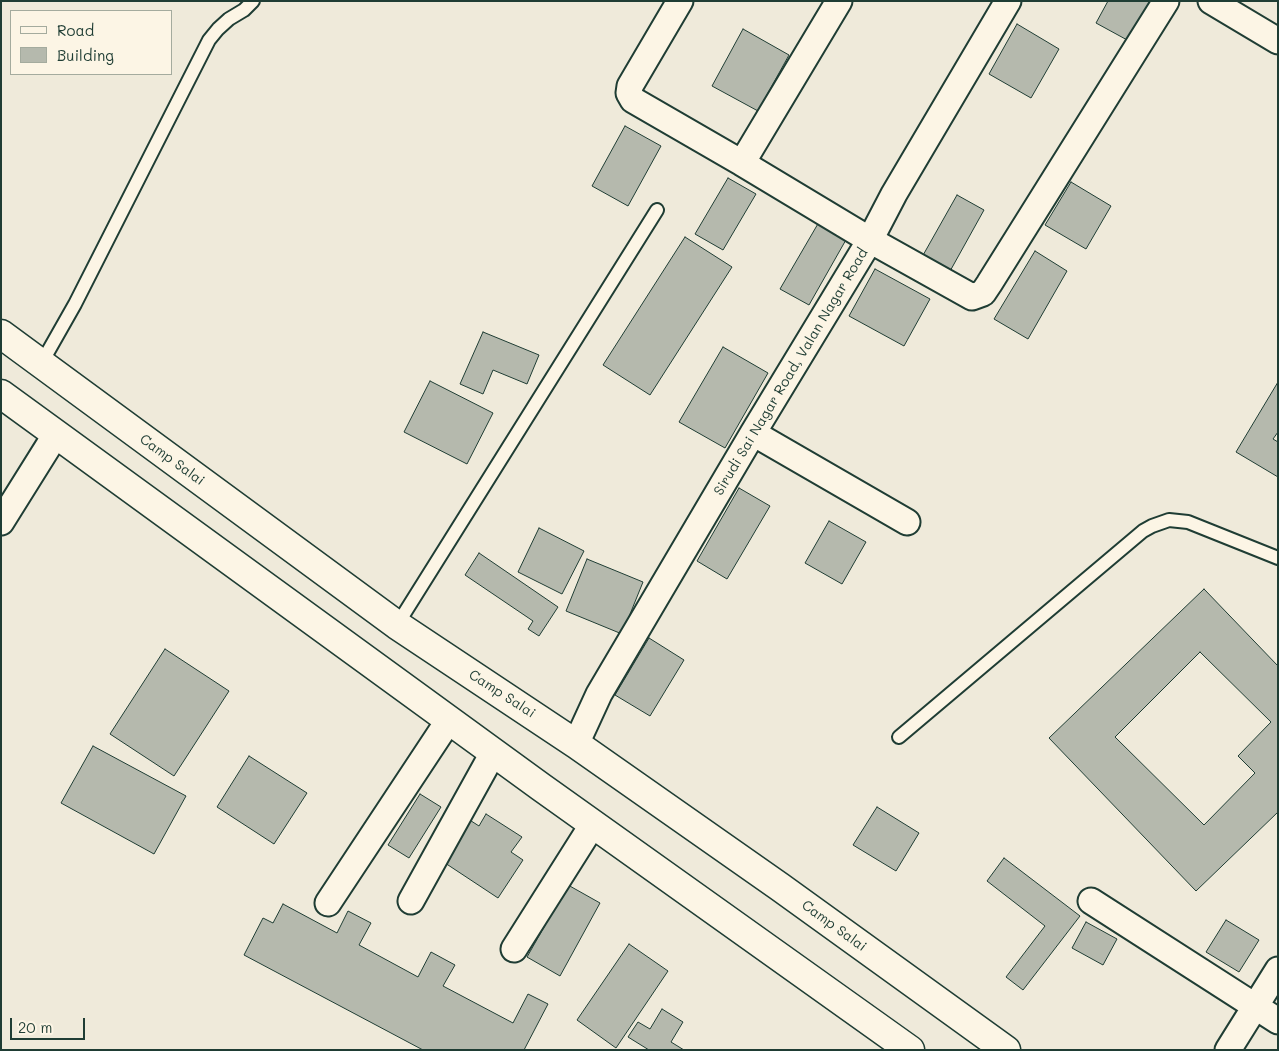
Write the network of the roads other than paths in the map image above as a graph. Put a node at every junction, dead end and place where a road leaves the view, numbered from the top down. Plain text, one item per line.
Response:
1 (253, 1) edge
2 (680, 1) edge
3 (839, 1) edge
4 (1008, 1) edge
5 (1166, 1) edge
6 (1211, 1) edge
7 (1278, 41) edge
8 (742, 163) junction
9 (657, 210) dead end
10 (870, 240) junction
11 (1, 334) edge
12 (41, 364) junction
13 (1, 394) edge
14 (753, 433) junction
15 (56, 434) junction
16 (1, 522) edge
17 (907, 522) dead end
18 (1278, 558) edge
19 (397, 626) junction
20 (449, 720) junction
21 (899, 737) dead end
22 (576, 744) junction
23 (494, 753) junction
24 (592, 824) junction
25 (410, 901) dead end
26 (1091, 901) dead end
27 (328, 903) dead end
28 (514, 949) dead end
29 (1278, 970) edge
30 (1255, 1007) junction
31 (1278, 1021) edge
32 (910, 1050) edge
33 (1006, 1050) edge
34 (1228, 1050) edge

1 - 12 lane
2 - 8 street
3 - 8 street
4 - 10 street, Sirudi Sai Nagar Road, Valan Nagar Road
5 - 10 street
6 - 7 street
8 - 10 street
9 - 19 lane
10 - 14 street, Sirudi Sai Nagar Road, Valan Nagar Road
11 - 12 main road, Camp Salai
12 - 19 main road, Camp Salai
13 - 15 main road
14 - 17 street
14 - 22 street, Sirudi Sai Nagar Road, Valan Nagar Road
15 - 16 street
15 - 20 main road
18 - 21 lane
19 - 22 main road, Camp Salai
20 - 23 main road
20 - 27 street
22 - 33 main road, Camp Salai
23 - 24 main road
23 - 25 street
24 - 28 street
24 - 32 main road
26 - 30 street
29 - 30 street
30 - 31 street
30 - 34 street

